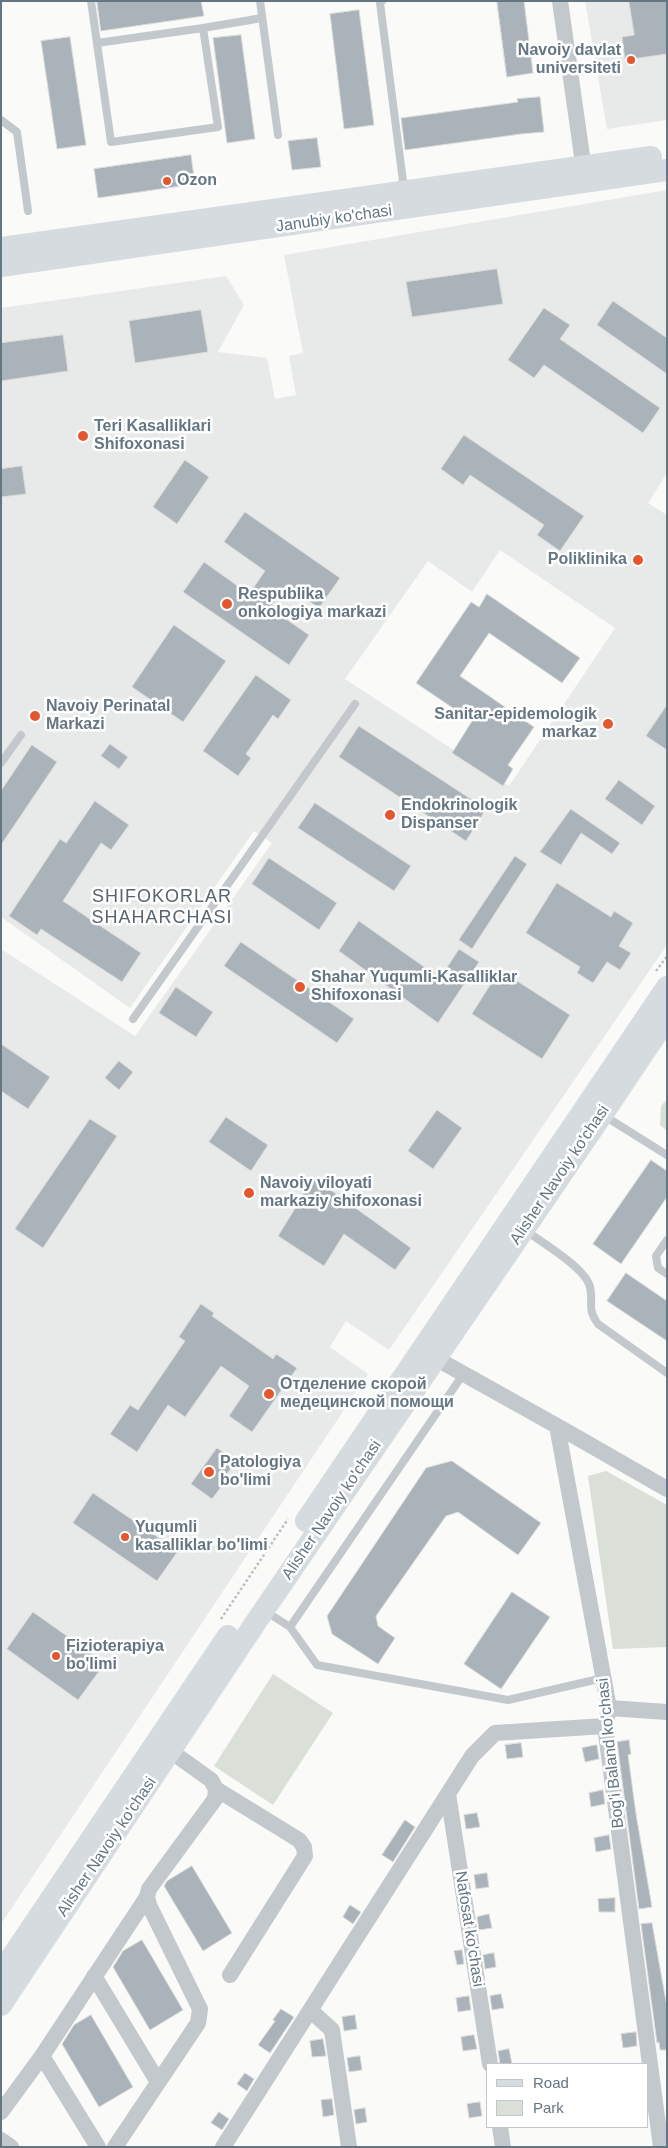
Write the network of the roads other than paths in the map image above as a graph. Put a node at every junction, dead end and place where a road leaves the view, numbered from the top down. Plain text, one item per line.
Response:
1 (91, 1) edge
2 (260, 1) edge
3 (382, 1) edge
4 (560, 1) edge
5 (262, 18) junction
6 (203, 28) junction
7 (97, 43) junction
8 (1, 120) edge
9 (278, 135) dead end
10 (667, 155) edge
11 (667, 170) edge
12 (585, 175) junction
13 (405, 200) junction
14 (28, 210) dead end
15 (1, 248) edge
16 (1, 266) edge
17 (355, 704) dead end
18 (20, 735) dead end
19 (1, 763) edge
20 (667, 987) edge
21 (667, 1018) edge
22 (133, 1019) dead end
23 (594, 1110) junction
24 (667, 1156) edge
25 (517, 1224) junction
26 (667, 1240) edge
27 (667, 1274) edge
28 (429, 1354) junction
29 (465, 1373) junction
30 (667, 1373) edge
31 (557, 1426) junction
32 (667, 1489) edge
33 (264, 1610) junction
34 (290, 1627) junction
35 (603, 1678) junction
36 (609, 1708) junction
37 (667, 1712) edge
38 (605, 1726) junction
39 (164, 1746) junction
40 (216, 1789) junction
41 (448, 1794) junction
42 (147, 1897) junction
43 (1, 1973) edge
44 (230, 1975) dead end
45 (94, 1976) junction
46 (1, 2005) edge
47 (311, 2011) junction
48 (42, 2056) junction
49 (490, 2063) edge
50 (158, 2082) junction
51 (1, 2112) edge
52 (500, 2128) edge
53 (1, 2140) edge
54 (11, 2147) edge
55 (98, 2147) edge
56 (115, 2147) edge
57 (223, 2147) edge
58 (349, 2147) edge
59 (503, 2147) edge
60 (661, 2147) edge

1 - 7 lane
2 - 5 lane
3 - 13 lane
4 - 12 street
5 - 6 lane
5 - 9 lane
6 - 7 lane
6 - 7 lane
8 - 14 lane
10 - 12 main road, Janubiy ko'chasi
11 - 12 main road, Janubiy ko'chasi
12 - 13 main road, Janubiy ko'chasi
13 - 15 main road, Janubiy ko'chasi
13 - 16 main road, Janubiy ko'chasi
17 - 22 lane
18 - 19 lane
20 - 23 main road, Alisher Navoiy ko'chasi
21 - 23 main road, Alisher Navoiy ko'chasi
23 - 24 lane
23 - 25 main road, Alisher Navoiy ko'chasi
25 - 28 main road, Alisher Navoiy ko'chasi
25 - 30 lane
26 - 27 lane
28 - 29 street
28 - 33 main road, Alisher Navoiy ko'chasi
28 - 39 main road, Alisher Navoiy ko'chasi
29 - 31 street
29 - 34 lane
31 - 32 street
31 - 35 street, Bog'i Baland ko'chasi
33 - 34 lane
33 - 39 main road, Alisher Navoiy ko'chasi
34 - 35 lane
35 - 36 street, Bog'i Baland ko'chasi
36 - 37 street
36 - 38 street, Bog'i Baland ko'chasi
38 - 41 street
38 - 60 street, Bog'i Baland ko'chasi
39 - 40 street
39 - 43 main road, Alisher Navoiy ko'chasi
39 - 46 main road, Alisher Navoiy ko'chasi
40 - 42 street
40 - 44 street
41 - 47 street
41 - 49 street, Nafosat ko'chasi
42 - 45 street
42 - 50 street
45 - 48 street
45 - 50 street
47 - 57 street
47 - 58 street
48 - 51 street
48 - 55 street
50 - 56 street
52 - 59 street
53 - 54 street

